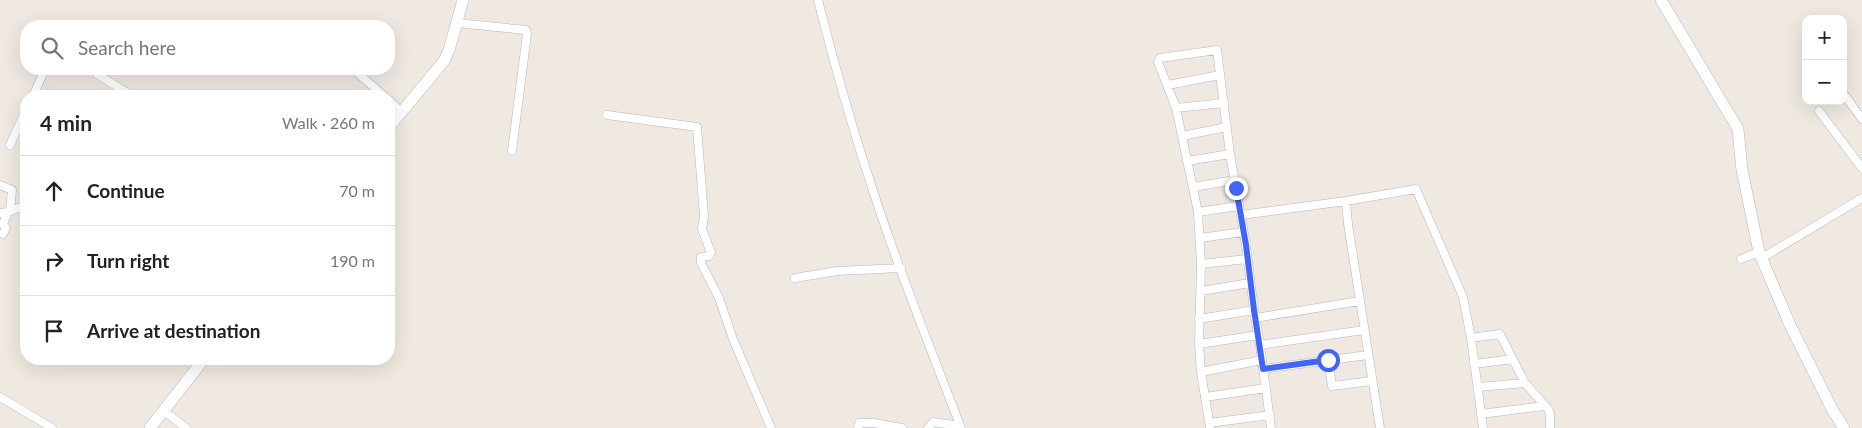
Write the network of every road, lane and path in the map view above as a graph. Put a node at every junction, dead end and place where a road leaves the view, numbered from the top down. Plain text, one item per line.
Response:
1 (463, 0) edge
2 (818, 0) edge
3 (1661, 0) edge
4 (457, 22) junction
5 (42, 75) edge
6 (98, 75) edge
7 (360, 75) edge
8 (1220, 75) junction
9 (1168, 84) junction
10 (36, 90) edge
11 (121, 90) edge
12 (377, 90) edge
13 (1847, 98) edge
14 (1224, 102) junction
15 (395, 106) edge
16 (1176, 108) junction
17 (1819, 111) dead end
18 (401, 112) junction
19 (607, 115) dead end
20 (1862, 119) edge
21 (395, 120) edge
22 (20, 123) edge
23 (1227, 127) junction
24 (1182, 136) junction
25 (10, 145) dead end
26 (512, 151) dead end
27 (1230, 154) junction
28 (1187, 161) junction
29 (1862, 168) edge
30 (1235, 180) junction
31 (0, 184) edge
32 (1193, 187) junction
33 (1862, 198) edge
34 (12, 200) junction
35 (1346, 201) junction
36 (20, 202) edge
37 (1238, 206) junction
38 (20, 207) edge
39 (6, 212) edge
40 (1198, 212) junction
41 (1241, 215) junction
42 (1243, 232) junction
43 (3, 234) dead end
44 (1200, 238) junction
45 (1760, 255) junction
46 (1247, 259) junction
47 (1741, 259) dead end
48 (1201, 264) junction
49 (901, 268) junction
50 (795, 278) dead end
51 (1250, 283) junction
52 (1201, 292) junction
53 (1360, 301) junction
54 (1254, 314) junction
55 (1199, 319) junction
56 (1364, 330) junction
57 (1258, 335) junction
58 (1471, 338) junction
59 (1199, 344) junction
60 (1260, 345) junction
61 (1368, 355) junction
62 (1513, 359) junction
63 (1262, 360) junction
64 (1328, 360) junction
65 (1474, 364) junction
66 (199, 365) edge
67 (1263, 369) junction
68 (1201, 372) junction
69 (1372, 381) junction
70 (1525, 384) junction
71 (1478, 387) junction
72 (1266, 388) junction
73 (1205, 396) junction
74 (0, 397) edge
75 (1544, 406) junction
76 (164, 411) junction
77 (1481, 414) junction
78 (1270, 415) junction
79 (1210, 425) edge
80 (960, 427) edge
81 (52, 428) edge
82 (150, 428) edge
83 (186, 428) edge
84 (771, 428) edge
85 (858, 428) edge
86 (902, 428) edge
87 (928, 428) edge
88 (1272, 428) edge
89 (1380, 428) edge
90 (1483, 428) edge
91 (1550, 428) edge
92 (1844, 428) edge

1 - 4 street
2 - 49 street
3 - 45 street
4 - 18 street
4 - 26 street
5 - 10 street
6 - 11 street
7 - 12 street
8 - 9 street
8 - 9 street
8 - 14 street
9 - 16 street
13 - 20 street
14 - 16 street
14 - 23 street
15 - 18 street
16 - 24 street
17 - 29 street
18 - 21 street
19 - 84 street
22 - 25 street
23 - 24 street
23 - 27 street
24 - 28 street
27 - 28 street
27 - 30 street
28 - 32 street
30 - 32 street
30 - 37 street
31 - 34 street
32 - 40 street
33 - 45 street
34 - 36 street
34 - 39 street
35 - 41 street
35 - 53 street
35 - 58 street
37 - 40 street
37 - 41 street
38 - 39 street
39 - 43 street
40 - 44 street
41 - 42 street
42 - 44 street
42 - 46 street
44 - 48 street
45 - 47 street
45 - 92 street
46 - 48 street
46 - 51 street
48 - 52 street
49 - 50 street
49 - 80 street
51 - 52 street
51 - 54 street
52 - 55 street
53 - 54 street
53 - 56 street
54 - 55 street
54 - 57 street
55 - 59 street
56 - 60 street
56 - 61 street
57 - 59 street
57 - 60 street
58 - 62 street
58 - 65 street
59 - 68 street
60 - 63 street
61 - 64 street
61 - 69 street
62 - 65 street
62 - 70 street
63 - 67 street
63 - 68 street
64 - 67 street
64 - 69 street
65 - 71 street
66 - 76 street
67 - 72 street
68 - 73 street
69 - 89 street
70 - 71 street
70 - 75 street
71 - 77 street
72 - 73 street
72 - 78 street
73 - 79 street
74 - 81 street
75 - 77 street
75 - 91 street
76 - 82 street
76 - 83 street
77 - 90 street
78 - 79 street
78 - 88 street
80 - 87 street
85 - 86 street

